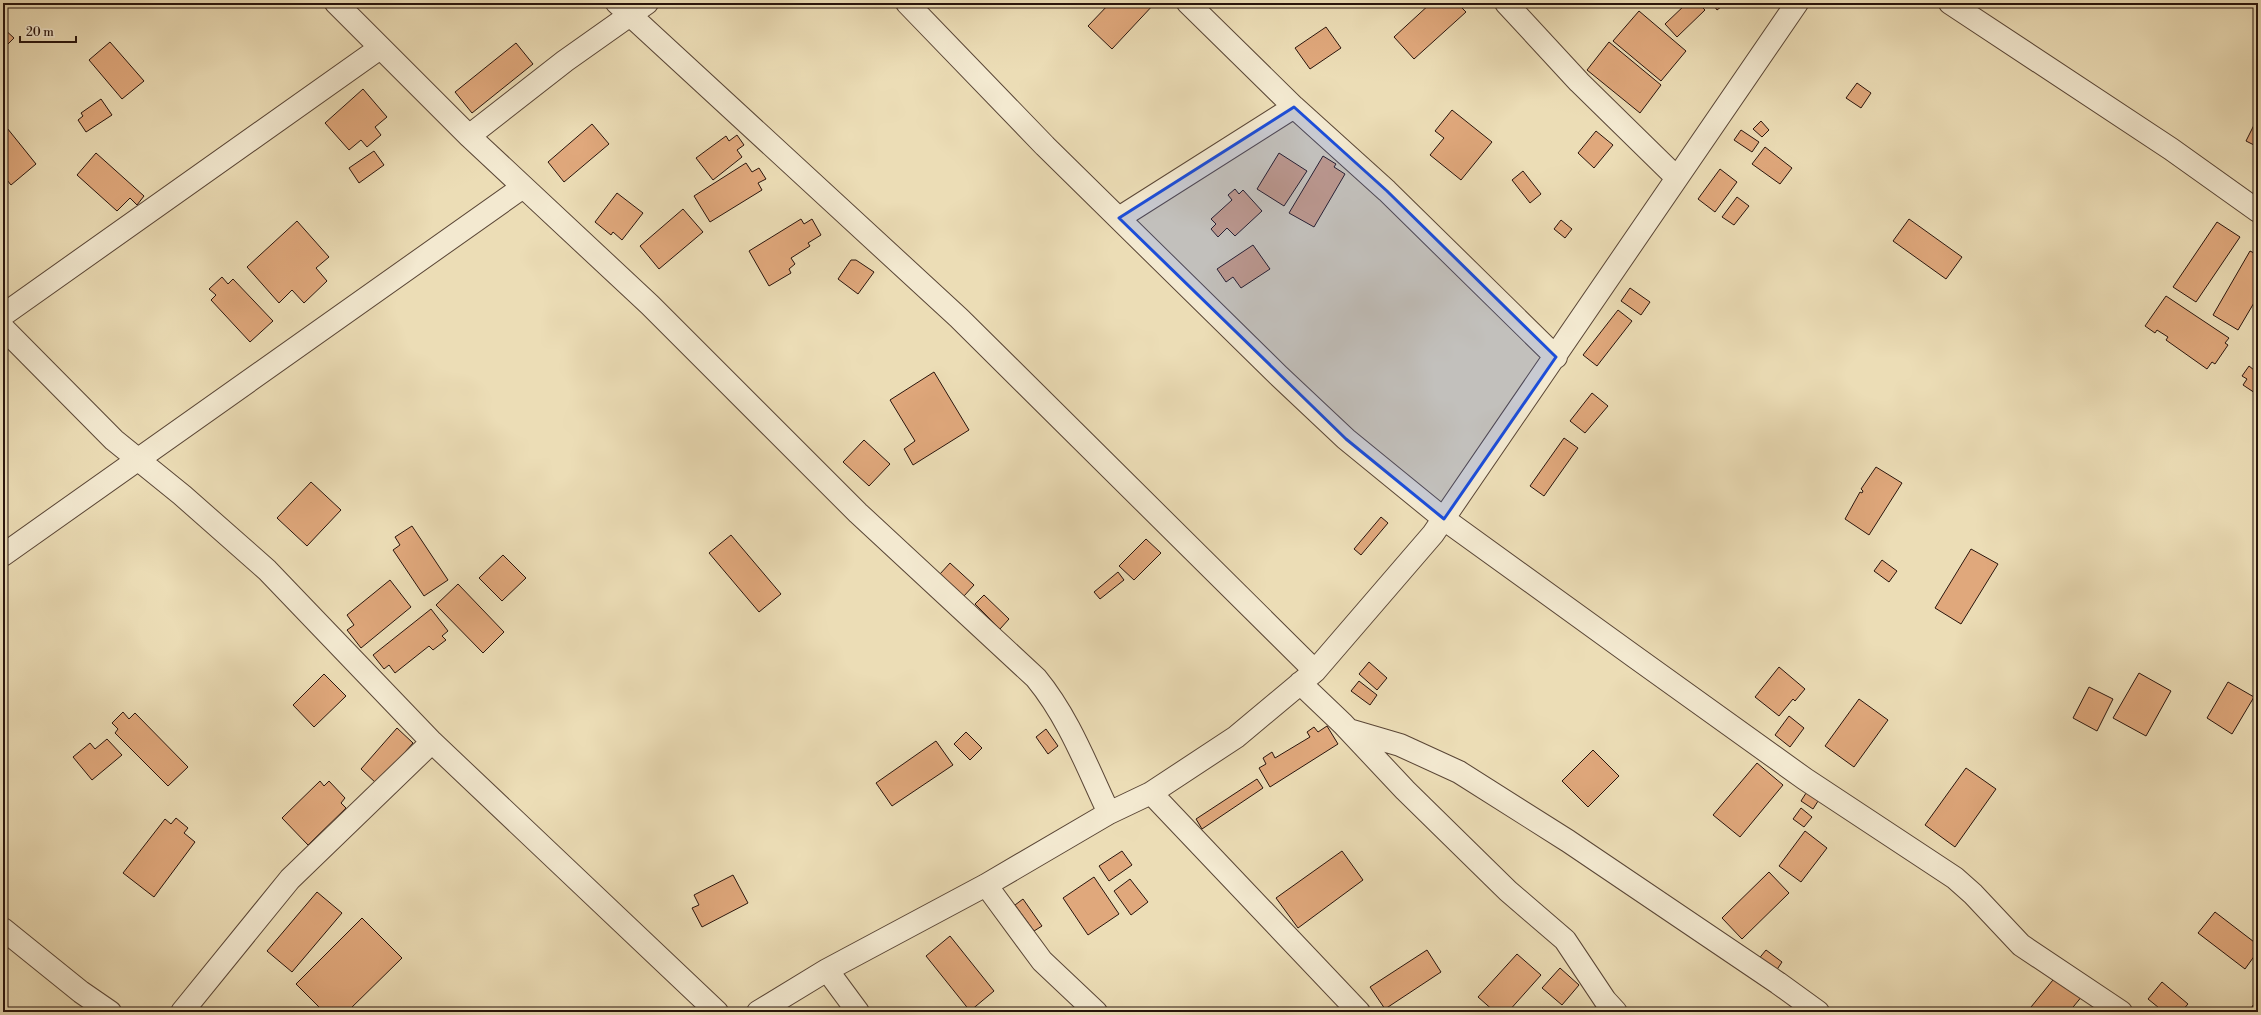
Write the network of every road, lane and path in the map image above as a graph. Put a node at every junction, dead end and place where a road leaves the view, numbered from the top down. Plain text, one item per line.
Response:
1 (336, 3) edge
2 (646, 3) edge
3 (907, 3) edge
4 (1188, 3) edge
5 (1506, 3) edge
6 (1950, 3) edge
7 (1790, 6) edge
8 (622, 9) edge
9 (380, 48) junction
10 (1294, 107) junction
11 (468, 136) junction
12 (1677, 178) junction
13 (523, 187) junction
14 (2258, 211) edge
15 (1119, 218) junction
16 (3, 315) edge
17 (3, 328) edge
18 (1556, 357) junction
19 (138, 460) junction
20 (1444, 519) junction
21 (3, 555) edge
22 (1307, 677) junction
23 (1349, 730) junction
24 (432, 742) junction
25 (1151, 793) junction
26 (1109, 813) junction
27 (986, 885) junction
28 (3, 929) edge
29 (827, 970) junction
30 (110, 1012) edge
31 (182, 1012) edge
32 (717, 1012) edge
33 (758, 1012) edge
34 (858, 1012) edge
35 (1096, 1012) edge
36 (1359, 1012) edge
37 (1616, 1012) edge
38 (1818, 1012) edge
39 (2121, 1012) edge

1 - 9 street
2 - 8 street
3 - 15 street
4 - 10 street
5 - 12 street
6 - 14 street
7 - 12 street
8 - 11 street
8 - 22 street
9 - 11 street
9 - 16 street
10 - 15 street
10 - 18 street
11 - 13 street
12 - 18 street
13 - 19 street
13 - 26 street
15 - 20 street
17 - 19 street
18 - 20 street
19 - 21 street
19 - 24 street
20 - 22 street
20 - 39 street
22 - 23 street
22 - 25 street
23 - 37 street
23 - 38 street
24 - 31 street
24 - 32 street
25 - 26 street
25 - 36 street
26 - 27 street
27 - 29 street
27 - 35 street
28 - 30 street
29 - 33 street
29 - 34 street

